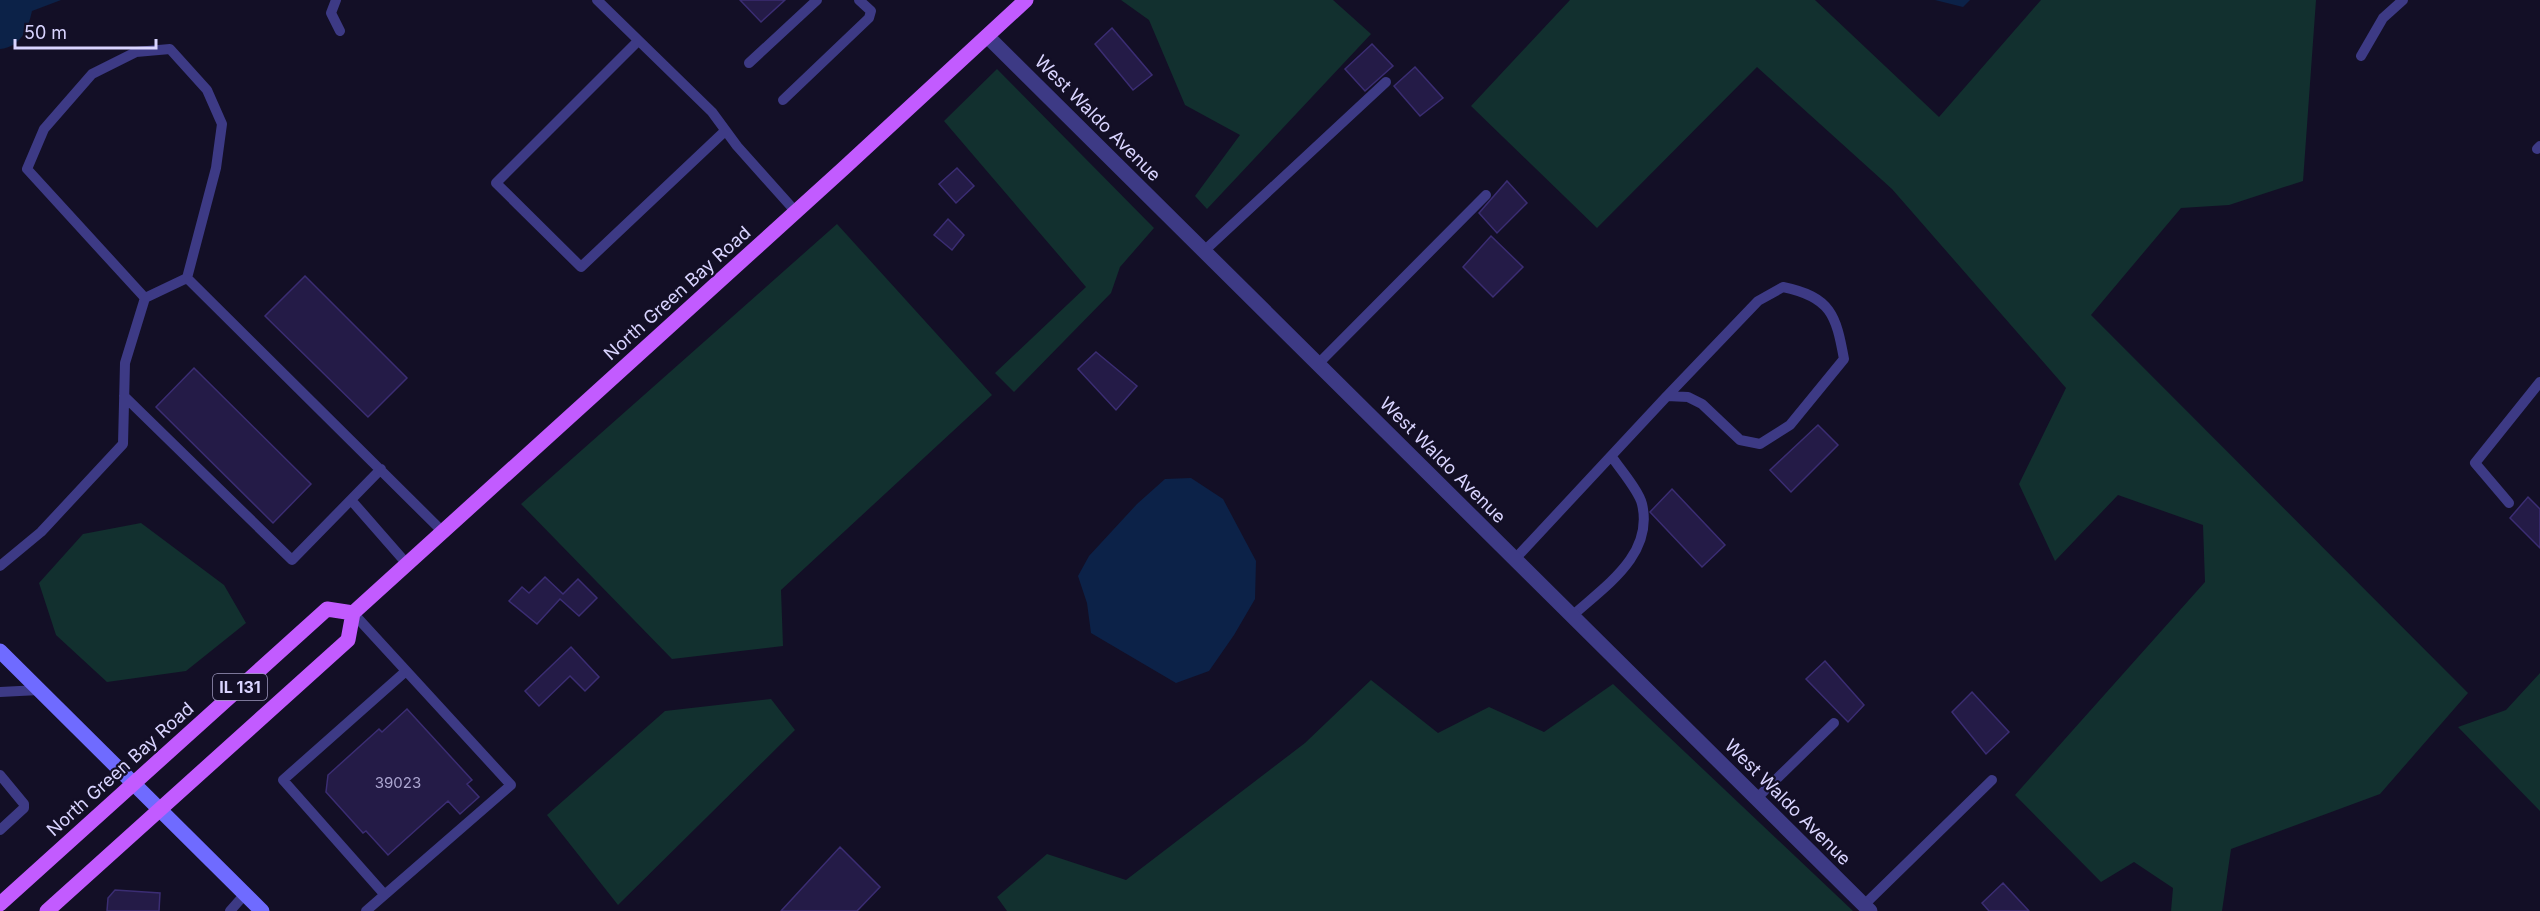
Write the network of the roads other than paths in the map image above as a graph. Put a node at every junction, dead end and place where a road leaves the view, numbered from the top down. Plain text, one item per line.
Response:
1 (336, 0) edge
2 (597, 0) edge
3 (817, 0) edge
4 (859, 0) edge
5 (1026, 0) edge
6 (2403, 0) edge
7 (340, 31) dead end
8 (988, 37) junction
9 (638, 40) junction
10 (2361, 56) dead end
11 (749, 63) dead end
12 (1386, 82) dead end
13 (783, 100) dead end
14 (725, 131) junction
15 (1486, 195) dead end
16 (796, 212) junction
17 (1204, 251) junction
18 (187, 278) junction
19 (145, 298) junction
20 (1318, 364) junction
21 (2540, 382) edge
22 (124, 396) junction
23 (1667, 396) junction
24 (1612, 457) junction
25 (381, 469) junction
26 (351, 500) junction
27 (2509, 503) dead end
28 (442, 532) junction
29 (1515, 559) junction
30 (406, 564) junction
31 (0, 566) edge
32 (353, 613) junction
33 (1572, 616) junction
34 (0, 651) edge
35 (406, 671) junction
36 (39, 690) junction
37 (0, 692) edge
38 (1834, 723) dead end
39 (0, 775) edge
40 (1992, 780) dead end
41 (134, 783) junction
42 (1756, 798) junction
43 (160, 809) junction
44 (0, 830) edge
45 (245, 894) junction
46 (384, 894) junction
47 (0, 904) edge
48 (1867, 908) edge
49 (47, 911) edge
50 (230, 911) edge
51 (262, 911) edge
52 (366, 911) edge

1 - 7 lane
2 - 9 lane
3 - 11 lane
4 - 13 lane
5 - 8 main road, North Green Bay Road
6 - 10 lane
8 - 16 main road, North Green Bay Road
8 - 17 street, West Waldo Avenue
9 - 14 lane
9 - 14 lane
12 - 17 lane
14 - 16 lane
15 - 20 lane
16 - 28 main road, North Green Bay Road
17 - 20 street, West Waldo Avenue
18 - 19 lane
18 - 19 lane
18 - 25 lane
19 - 22 lane
20 - 29 street, West Waldo Avenue
21 - 27 lane
22 - 26 lane
22 - 31 lane
23 - 23 lane
23 - 24 lane
24 - 29 lane
24 - 33 lane
25 - 26 lane
25 - 28 lane
26 - 30 lane
28 - 30 main road, North Green Bay Road
29 - 33 street, West Waldo Avenue
30 - 32 main road, North Green Bay Road
32 - 35 lane
32 - 41 main road, North Green Bay Road / IL 131
32 - 43 main road, IL 131
33 - 42 street, West Waldo Avenue
34 - 36 main road
35 - 46 lane
35 - 46 lane
36 - 37 lane
36 - 41 main road
38 - 42 lane
39 - 44 lane
40 - 48 lane
41 - 43 main road
41 - 47 main road, North Green Bay Road / IL 131
42 - 48 street, West Waldo Avenue
43 - 45 main road
43 - 49 main road, IL 131
45 - 50 lane
45 - 51 main road
46 - 52 lane

